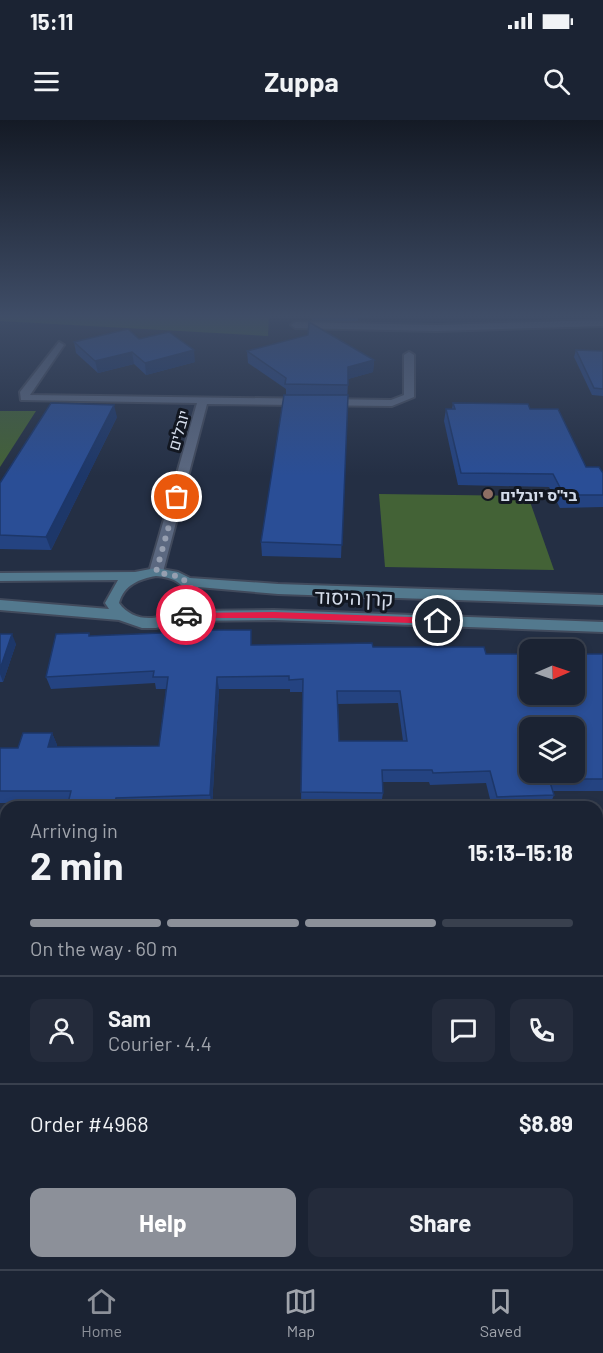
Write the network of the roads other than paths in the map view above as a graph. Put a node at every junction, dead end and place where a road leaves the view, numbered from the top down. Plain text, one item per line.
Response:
1 (42, 369) edge
2 (409, 369) edge
3 (203, 401) junction
4 (156, 572) junction
5 (138, 575) junction
6 (0, 577) edge
7 (187, 582) junction
8 (603, 600) edge
9 (0, 605) edge
10 (119, 615) junction
11 (176, 616) junction
12 (603, 627) edge

1 - 3 street, יובלים
2 - 3 street, יובלים
3 - 4 street, יובלים
4 - 5 main road
4 - 7 main road
5 - 6 main road
5 - 10 main road
7 - 8 main road, קרן היסוד
7 - 11 main road
9 - 10 main road
10 - 11 main road
11 - 12 main road, קרן היסוד

